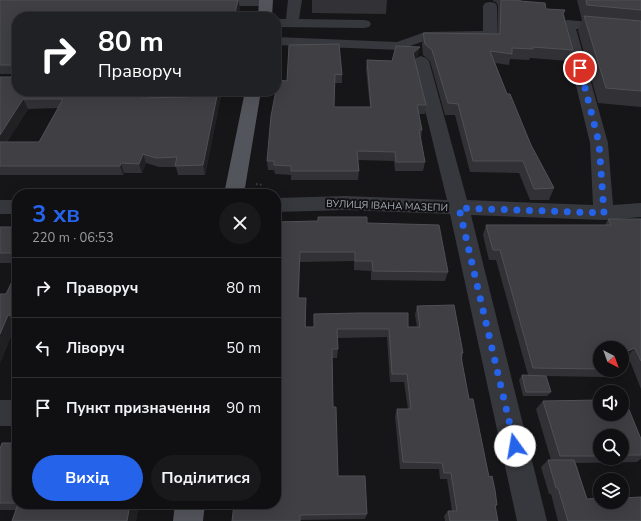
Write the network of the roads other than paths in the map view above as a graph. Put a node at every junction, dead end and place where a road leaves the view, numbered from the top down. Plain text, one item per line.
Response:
1 (295, 0) edge
2 (266, 1) edge
3 (197, 2) edge
4 (490, 6) dead end
5 (265, 12) edge
6 (292, 22) junction
7 (281, 23) edge
8 (364, 24) dead end
9 (641, 31) edge
10 (281, 41) edge
11 (421, 61) dead end
12 (252, 96) edge
13 (235, 189) edge
14 (281, 205) edge
15 (0, 207) edge
16 (12, 207) edge
17 (459, 208) junction
18 (641, 210) edge
19 (604, 213) junction
20 (0, 413) edge
21 (12, 413) edge
22 (189, 509) edge
23 (188, 521) edge
24 (532, 521) edge

1 - 6 street
2 - 3 street
2 - 5 main road
4 - 10 street
6 - 7 street
6 - 8 street
9 - 19 street
11 - 17 street
12 - 13 main road
14 - 17 street, ВУЛИЦЯ ІВАНА МАЗЕПИ
15 - 16 street
17 - 19 street, ВУЛИЦЯ ІВАНА МАЗЕПИ
17 - 24 street
18 - 19 street, ВУЛИЦЯ ІВАНА МАЗЕПИ
20 - 21 street
22 - 23 main road

